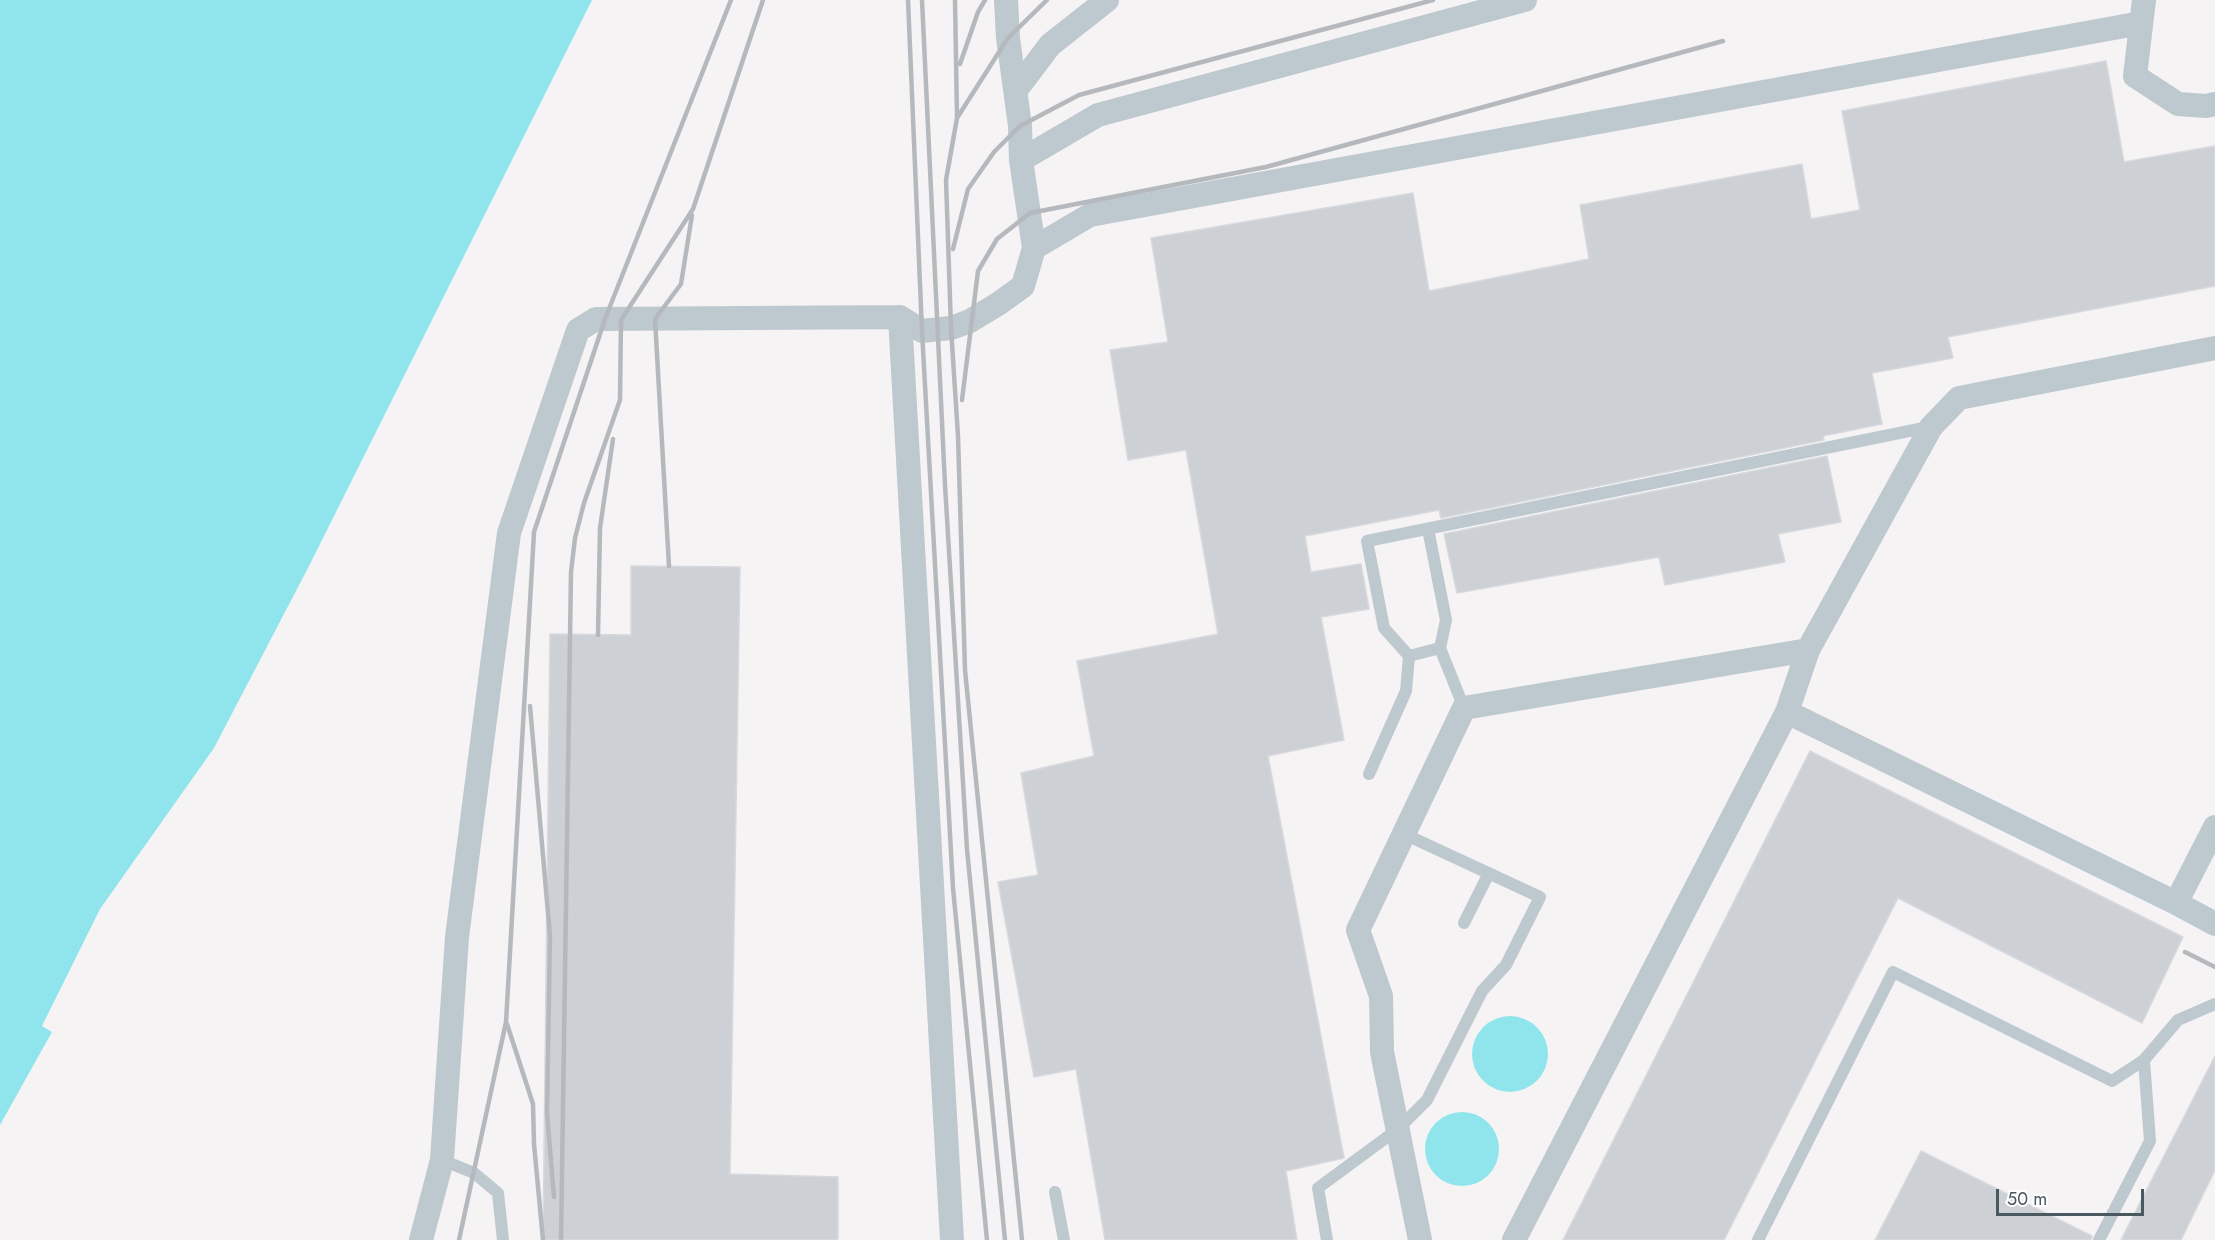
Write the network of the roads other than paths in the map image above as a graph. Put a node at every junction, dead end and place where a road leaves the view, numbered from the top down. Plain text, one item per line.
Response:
1 (1107, 0) edge
2 (1525, 0) edge
3 (1007, 2) edge
4 (2142, 12) edge
5 (1016, 90) junction
6 (2215, 104) edge
7 (1021, 160) junction
8 (1034, 248) junction
9 (900, 317) junction
10 (2215, 348) edge
11 (1931, 427) junction
12 (1428, 529) junction
13 (1440, 648) junction
14 (1808, 650) junction
15 (1409, 656) junction
16 (1464, 708) junction
17 (1787, 712) junction
18 (1369, 774) dead end
19 (2215, 827) edge
20 (1404, 834) junction
21 (1489, 873) junction
22 (2176, 903) junction
23 (1464, 922) dead end
24 (2215, 924) edge
25 (2215, 1004) edge
26 (2144, 1060) junction
27 (1398, 1129) junction
28 (442, 1160) junction
29 (1055, 1192) dead end
30 (421, 1240) edge
31 (503, 1240) edge
32 (952, 1240) edge
33 (1064, 1240) edge
34 (1327, 1240) edge
35 (1419, 1240) edge
36 (1514, 1240) edge
37 (1758, 1240) edge
38 (2099, 1240) edge

1 - 5 street
2 - 7 street
3 - 5 street
4 - 6 street
4 - 8 street
5 - 7 street
7 - 8 street
8 - 9 street
9 - 28 street
9 - 32 street
10 - 11 street
11 - 12 lane
11 - 14 street
12 - 13 lane
12 - 15 lane
13 - 15 lane
13 - 16 lane
14 - 16 street
14 - 17 street
15 - 18 lane
16 - 20 street
17 - 22 street
17 - 36 street
19 - 22 street
20 - 21 lane
20 - 27 street
21 - 23 lane
21 - 27 lane
22 - 24 street
25 - 26 lane
26 - 37 lane
26 - 38 lane
27 - 34 lane
27 - 35 street
28 - 30 street
28 - 31 lane
29 - 33 lane

